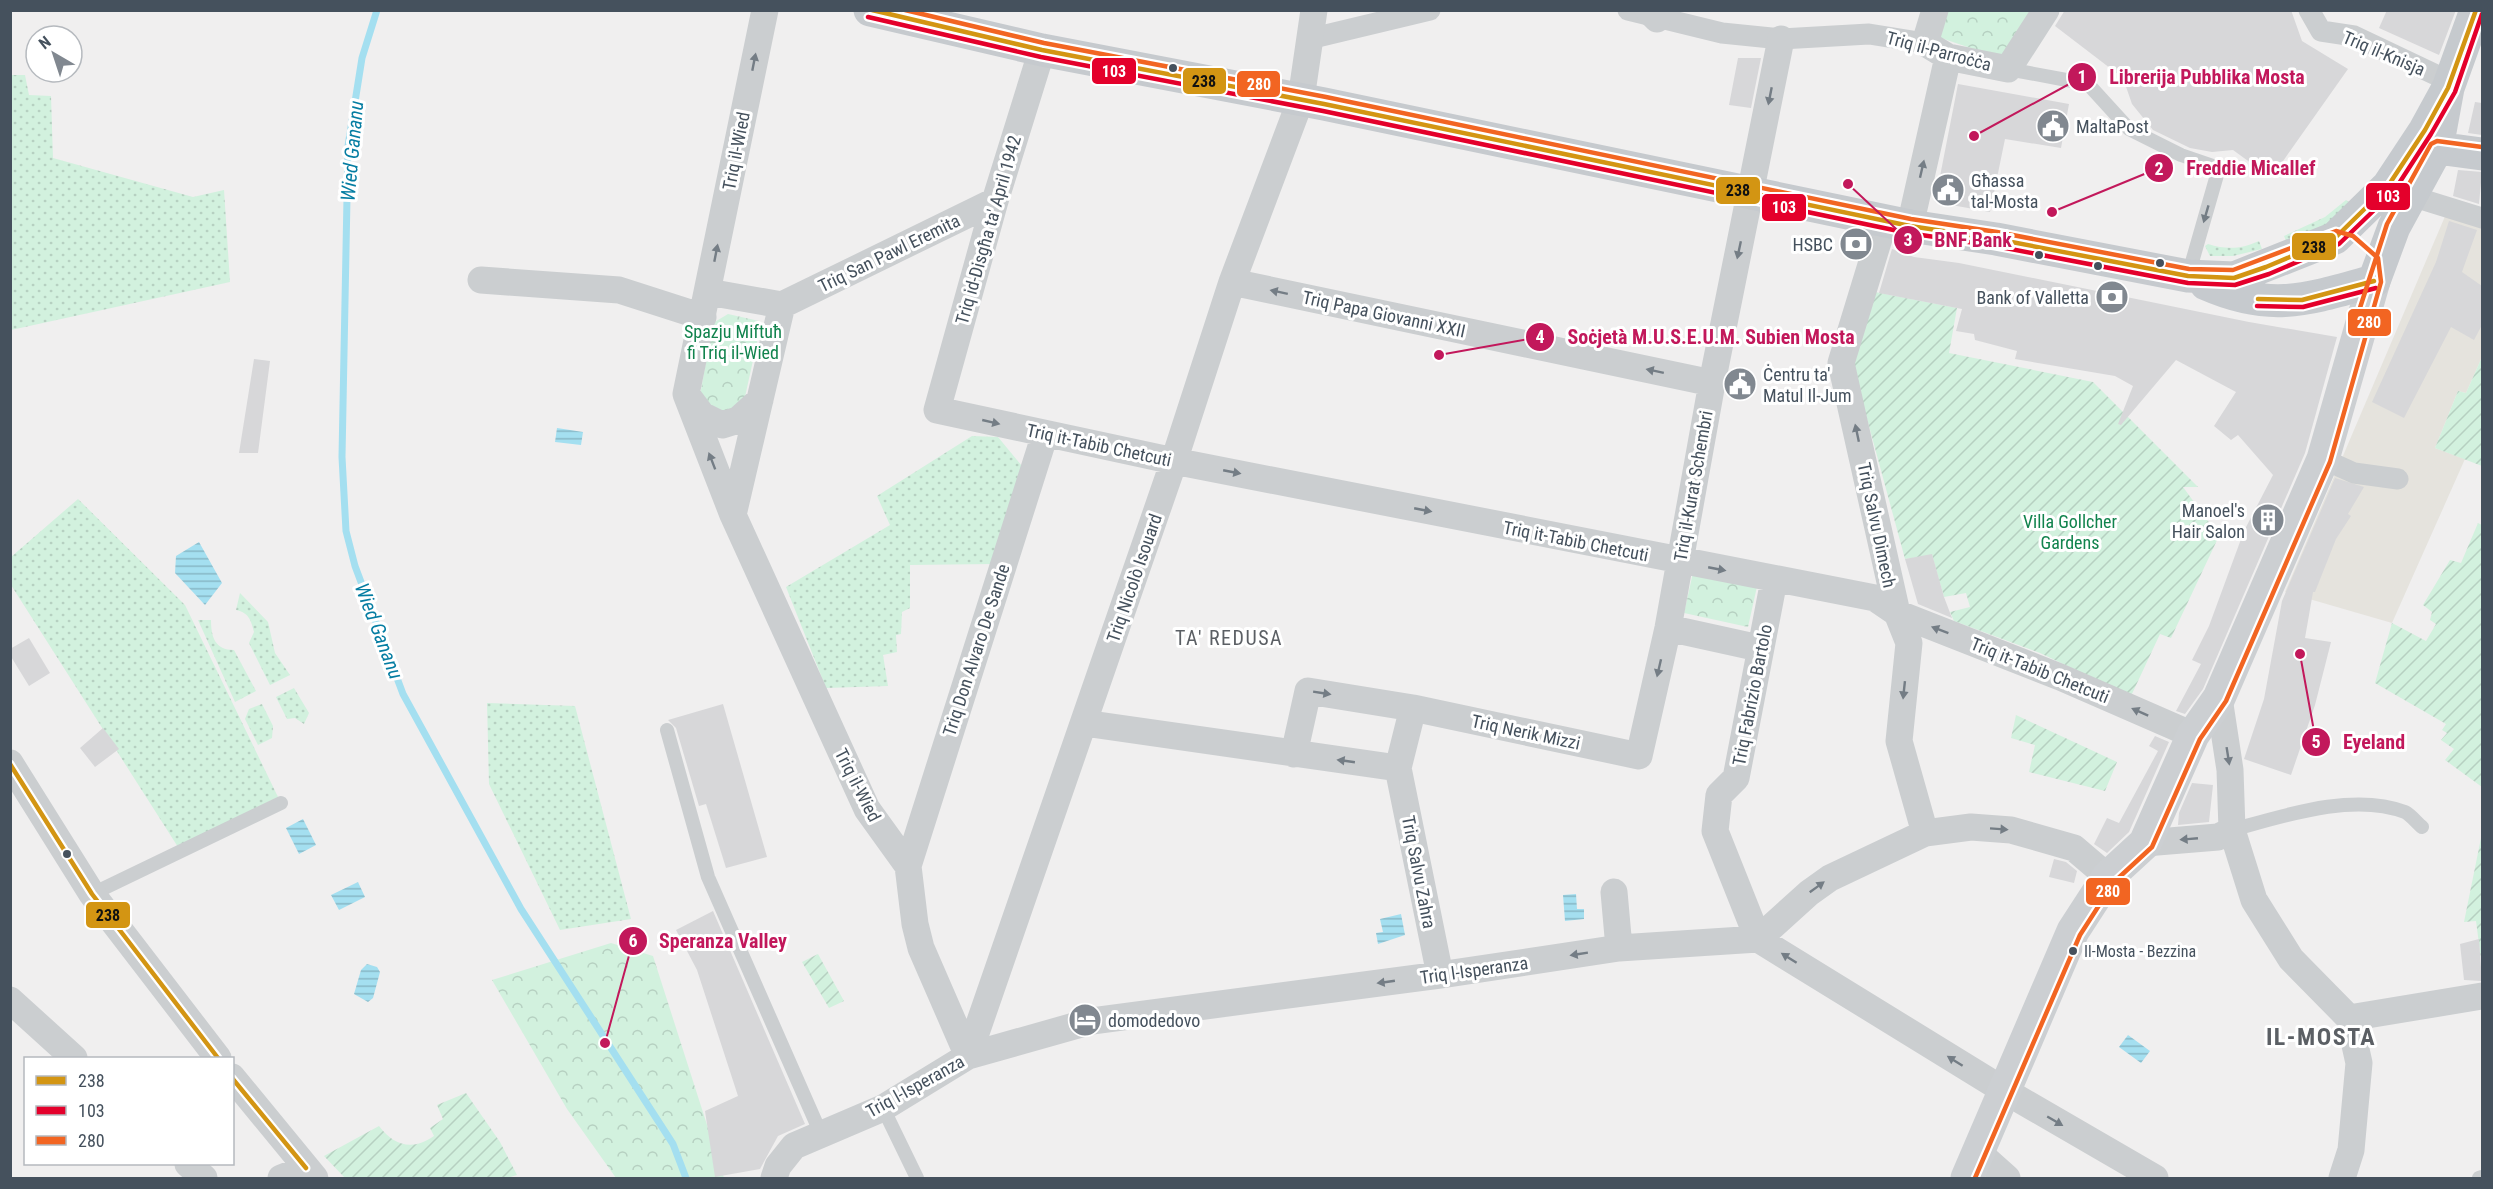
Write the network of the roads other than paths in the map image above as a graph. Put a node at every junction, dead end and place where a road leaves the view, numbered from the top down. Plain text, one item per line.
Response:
1 (765, 10) edge
2 (870, 10) edge
3 (1314, 10) edge
4 (1430, 10) edge
5 (1628, 10) edge
6 (1935, 10) edge
7 (2046, 10) edge
8 (2309, 10) edge
9 (2476, 10) edge
10 (1652, 15) edge
11 (1309, 39) junction
12 (1781, 39) junction
13 (1924, 44) junction
14 (1042, 50) junction
15 (1948, 57) junction
16 (2008, 69) junction
17 (2441, 81) junction
18 (1301, 99) junction
19 (2437, 148) junction
20 (2482, 154) edge
21 (2400, 191) junction
22 (1751, 192) junction
23 (995, 201) junction
24 (2482, 218) edge
25 (1897, 223) junction
26 (2335, 238) junction
27 (2188, 276) junction
28 (481, 280) dead end
29 (2374, 281) junction
30 (1232, 282) junction
31 (705, 305) junction
32 (782, 305) junction
33 (1712, 383) junction
34 (686, 394) junction
35 (760, 400) junction
36 (937, 410) joint
37 (1045, 434) junction
38 (2324, 459) junction
39 (1174, 461) junction
40 (2398, 479) dead end
41 (733, 515) junction
42 (1680, 561) junction
43 (1774, 580) junction
44 (1897, 613) junction
45 (1668, 628) junction
46 (1760, 648) junction
47 (2219, 698) junction
48 (1413, 708) junction
49 (1084, 723) junction
50 (667, 730) dead end
51 (2193, 735) junction
52 (1294, 754) junction
53 (1640, 756) joint
54 (10, 763) edge
55 (1398, 768) junction
56 (281, 803) dead end
57 (2422, 827) dead end
58 (2232, 830) junction
59 (1925, 833) junction
60 (2145, 843) junction
61 (908, 866) junction
62 (2108, 877) junction
63 (1614, 892) dead end
64 (92, 894) junction
65 (1758, 939) junction
66 (1619, 948) junction
67 (1440, 975) junction
68 (2482, 996) edge
69 (10, 1000) edge
70 (2349, 1018) junction
71 (968, 1056) junction
72 (72, 1057) edge
73 (216, 1057) edge
74 (234, 1079) edge
75 (2005, 1091) junction
76 (883, 1108) junction
77 (820, 1134) junction
78 (189, 1165) edge
79 (1973, 1166) edge
80 (310, 1173) edge
81 (204, 1179) edge
82 (281, 1179) edge
83 (774, 1179) edge
84 (917, 1179) edge
85 (2007, 1179) edge
86 (2155, 1179) edge
87 (2342, 1179) edge

31 -> 1 street, Triq il-Wied
2 - 14 main road
3 - 11 street, Triq Nicolò Isouard
4 - 11 street
5 - 10 street, Triq il-Parroċċa
6 - 13 street
7 - 16 street
8 - 17 street, Triq il-Knisja
9 - 17 main road
10 - 12 street, Triq il-Parroċċa
11 - 18 street, Triq Nicolò Isouard
12 - 13 street, Triq il-Parroċċa
12 -> 22 street, Triq il-Kurat Schembri
13 - 15 street, Triq il-Parroċċa
14 - 18 main road
14 - 23 street, Triq id-Disgħa ta' April 1942
15 - 16 street, Triq il-Parroċċa
25 -> 15 street, Triq Salvu Dimech
16 -> 27 lane, Triq il-Parroċċa
17 - 19 main road
17 - 21 main road
18 - 22 main road
18 - 30 street, Triq Nicolò Isouard
19 - 20 main road
19 - 21 main road
21 - 24 street
21 - 26 main road
21 - 29 main road
22 - 25 main road
22 -> 33 street, Triq il-Kurat Schembri
23 - 32 street, Triq San Pawl Eremita
23 - 36 street, Triq id-Disgħa ta' April 1942
25 - 27 main road
44 -> 25 street, Triq Salvu Dimech
26 - 27 main road
26 - 29 main road
27 - 29 main road
28 - 31 street
29 - 38 main road
33 -> 30 street, Triq Papa Giovanni XXII
30 - 39 street, Triq Nicolò Isouard
31 - 32 street
31 - 34 street, Triq il-Wied
32 - 35 street
33 - 42 street, Triq il-Kurat Schembri
34 - 35 street
41 -> 34 street, Triq il-Wied
35 - 41 street
36 -> 37 street, Triq it-Tabib Chetcuti
37 - 39 street, Triq it-Tabib Chetcuti
37 - 61 street, Triq Don Alvaro De Sande
38 - 40 street
38 - 47 main road
39 -> 42 street, Triq it-Tabib Chetcuti
39 - 49 street, Triq Nicolò Isouard
41 - 61 street, Triq il-Wied
42 -> 43 street, Triq it-Tabib Chetcuti
42 - 45 street, Triq il-Kurat Schembri
43 - 44 street, Triq it-Tabib Chetcuti
43 - 46 street, Triq Fabrizio Bartolo
51 -> 44 street, Triq it-Tabib Chetcuti
44 -> 59 street, Triq Salvu Dimech
45 - 46 street
45 -> 53 street, Triq il-Kurat Schembri
46 - 65 street, Triq Fabrizio Bartolo
47 - 51 main road
47 -> 58 street
52 -> 48 street, Triq Nerik Mizzi
48 - 53 street, Triq Nerik Mizzi
48 - 55 street
49 - 52 street
49 - 71 street, Triq Nicolò Isouard
50 - 77 lane
51 - 60 main road
55 -> 52 street
54 - 64 street
55 - 67 street, Triq Salvu Zahra
56 - 64 lane
57 - 58 lane
58 -> 60 street
58 - 70 street
59 -> 62 street
65 -> 59 street
60 - 62 main road
61 - 71 street, Triq il-Wied
62 - 75 main road
63 - 66 street
64 - 73 street
65 - 66 street, Triq l-Isperanza
75 -> 65 street
66 -> 67 street, Triq l-Isperanza
67 -> 71 street, Triq l-Isperanza
68 - 70 street
69 - 72 street
70 - 87 street
71 - 76 street, Triq l-Isperanza
74 - 80 street
75 - 79 main road
75 -> 86 street
76 - 77 street, Triq l-Isperanza
76 - 84 lane
77 - 83 street, Triq l-Isperanza
78 - 81 street
79 - 85 street
80 - 82 street

